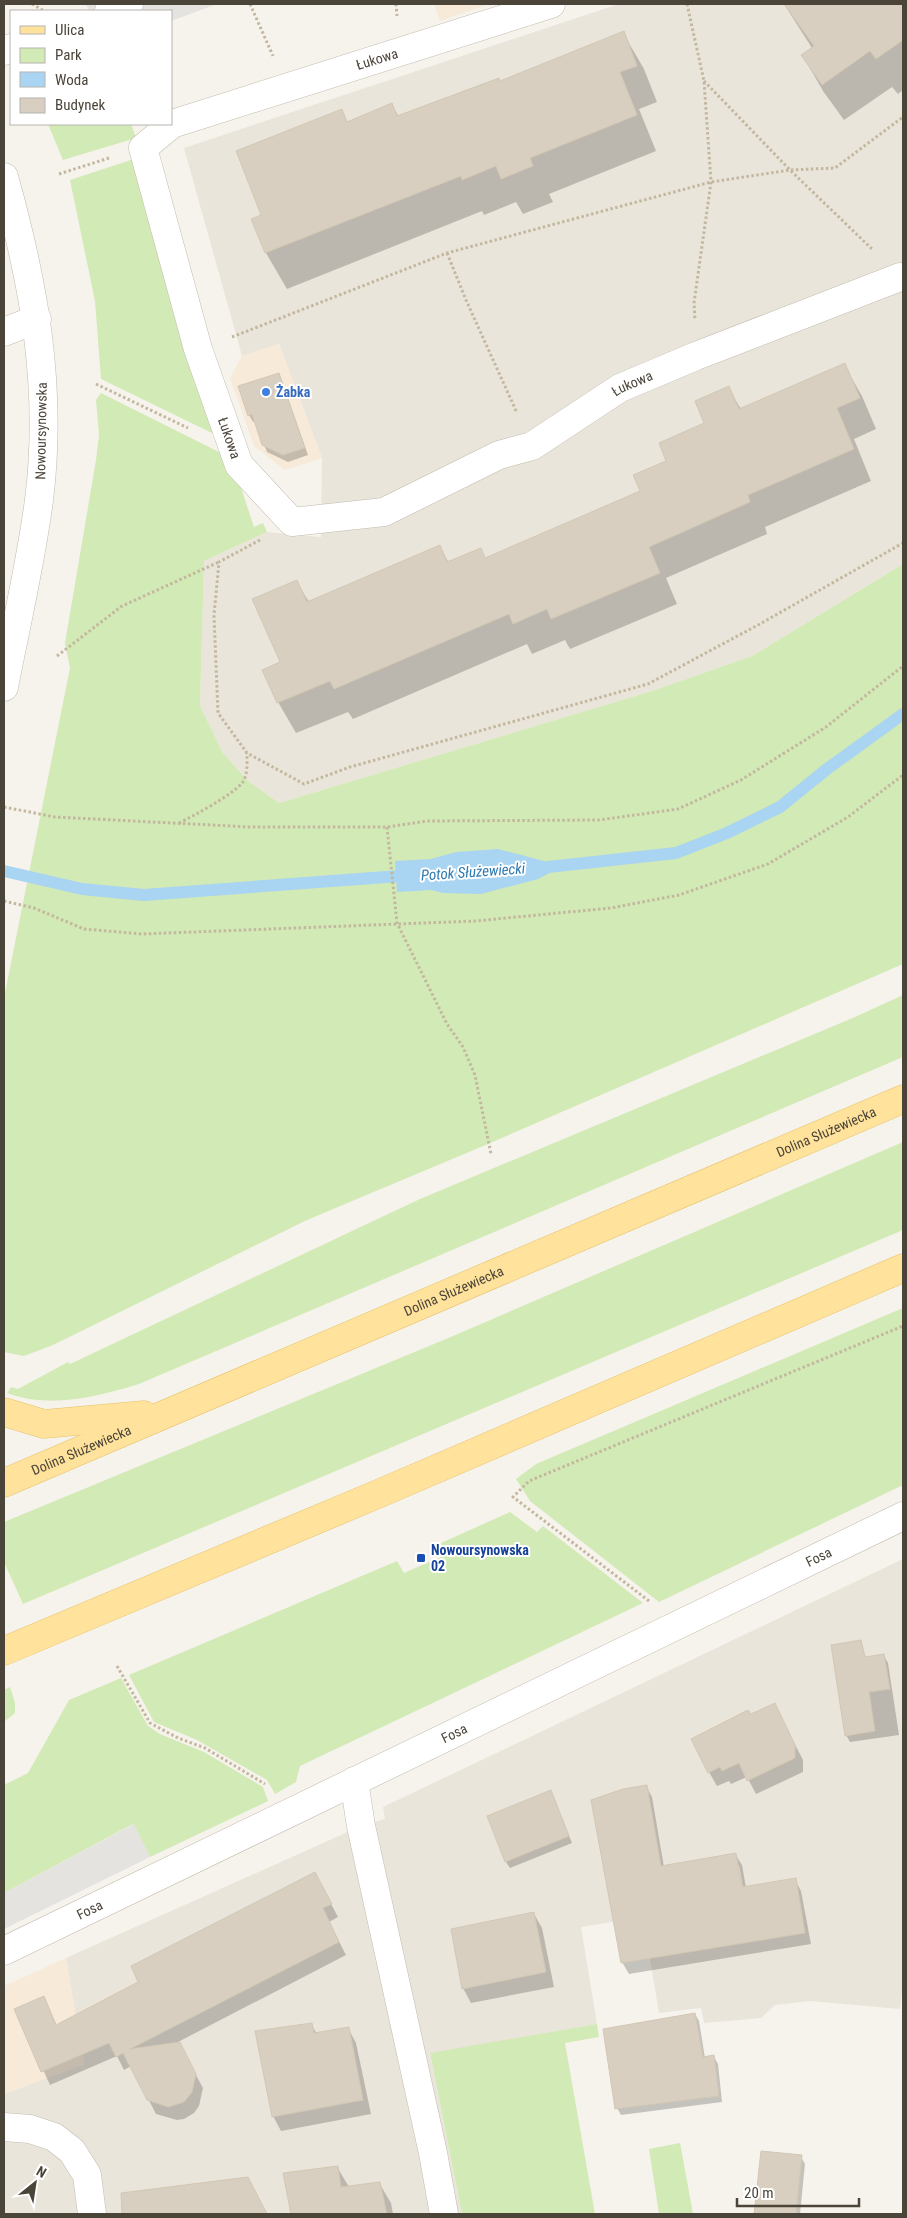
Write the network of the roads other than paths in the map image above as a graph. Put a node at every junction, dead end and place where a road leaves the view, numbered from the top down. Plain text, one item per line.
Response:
1 (129, 4) edge
2 (552, 4) edge
3 (111, 10) edge
4 (172, 124) edge
5 (171, 125) edge
6 (4, 177) edge
7 (900, 277) road end
8 (37, 319) junction
9 (4, 332) edge
10 (4, 687) edge
11 (903, 1099) edge
12 (903, 1268) edge
13 (4, 1412) edge
14 (170, 1412) junction
15 (4, 1483) edge
16 (903, 1516) edge
17 (4, 1651) edge
18 (354, 1781) junction
19 (4, 1951) edge
20 (4, 2127) edge
21 (92, 2214) edge
22 (444, 2214) edge

1 - 3 street
2 - 4 street, Łukowa
5 - 7 street, Łukowa
6 - 8 street, Nowoursynowska
8 - 9 street
8 - 10 street, Nowoursynowska
11 - 14 main road, Dolina Służewiecka
12 - 17 main road
13 - 14 main road
14 - 15 main road, Dolina Służewiecka
16 - 18 street, Fosa
18 - 19 street, Fosa
18 - 22 street
20 - 21 street

